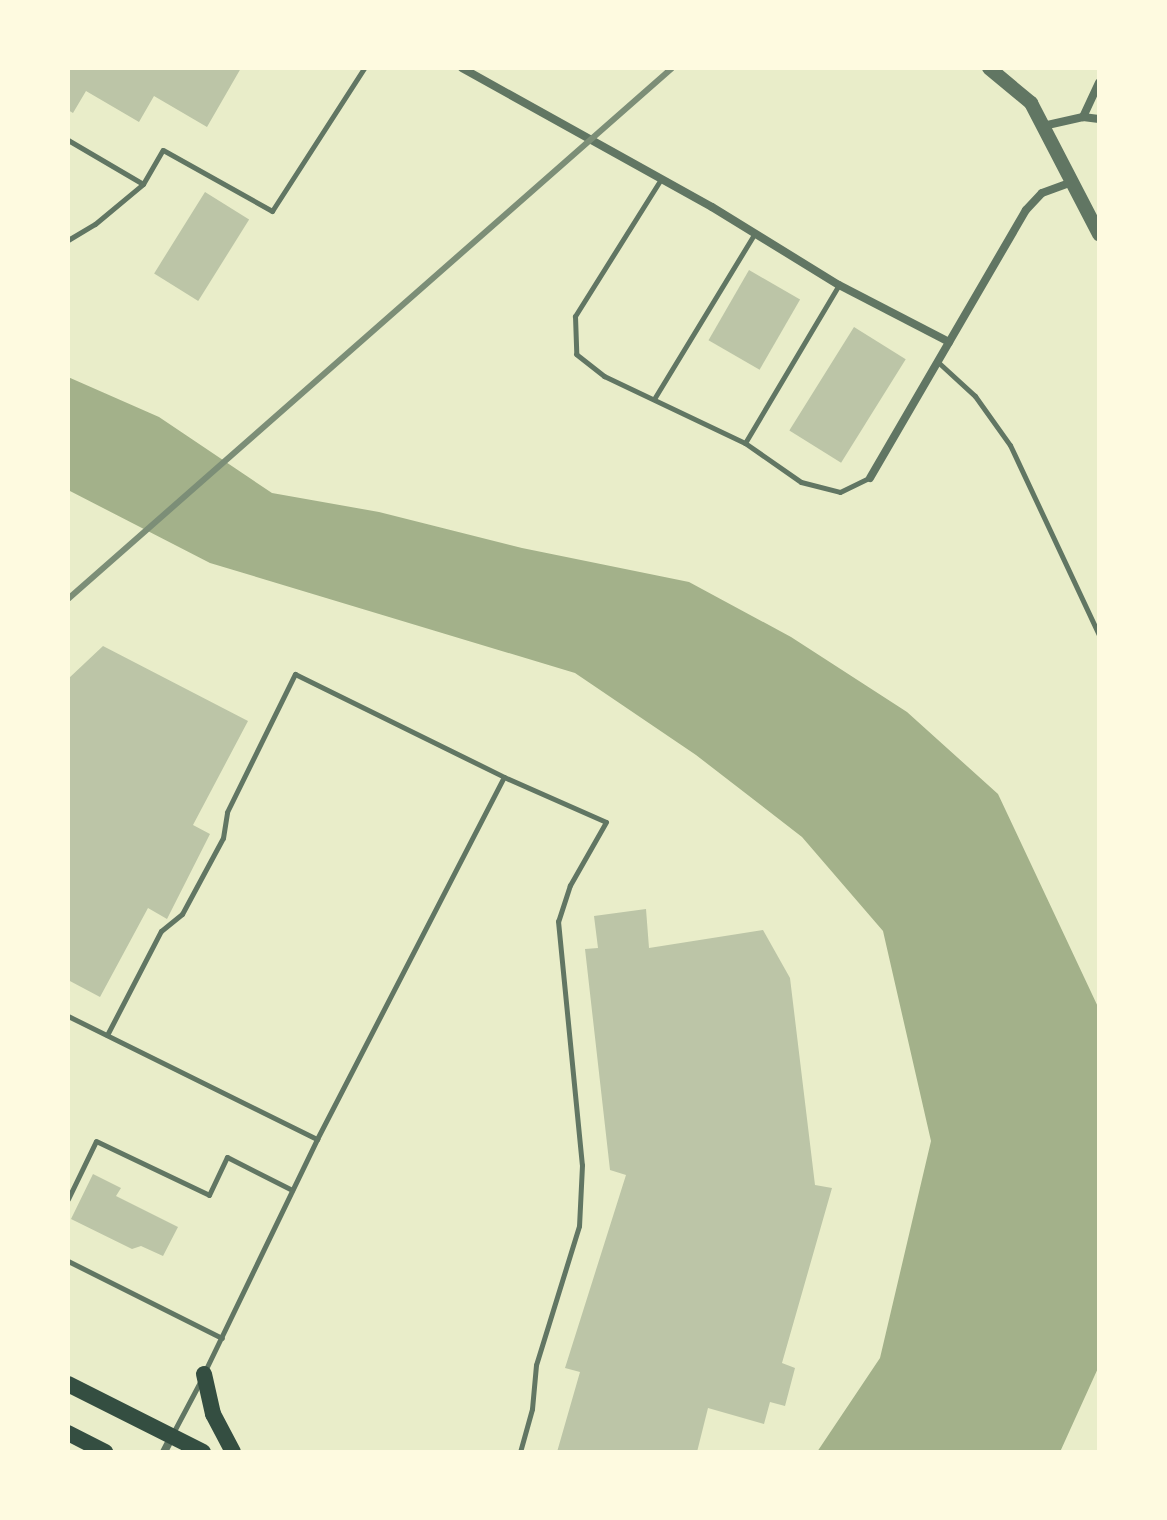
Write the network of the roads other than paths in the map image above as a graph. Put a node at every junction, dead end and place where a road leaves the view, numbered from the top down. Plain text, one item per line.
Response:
1 (364, 68) edge
2 (462, 68) edge
3 (989, 68) edge
4 (1099, 83) edge
5 (1083, 117) junction
6 (1099, 119) edge
7 (1043, 126) junction
8 (68, 140) edge
9 (661, 179) junction
10 (1072, 182) junction
11 (143, 184) junction
12 (755, 233) junction
13 (1099, 234) edge
14 (68, 240) edge
15 (839, 285) junction
16 (949, 342) junction
17 (939, 363) junction
18 (654, 399) junction
19 (745, 443) junction
20 (870, 478) joint
21 (1099, 635) edge
22 (504, 777) junction
23 (68, 1016) edge
24 (107, 1035) junction
25 (317, 1139) junction
26 (292, 1190) junction
27 (68, 1199) edge
28 (68, 1261) edge
29 (222, 1338) junction
30 (204, 1374) junction
31 (68, 1384) edge
32 (68, 1433) edge
33 (172, 1435) junction
34 (105, 1452) edge
35 (164, 1452) edge
36 (203, 1452) edge
37 (233, 1452) edge
38 (520, 1452) edge

1 - 11 lane
2 - 9 street
3 - 7 street
4 - 5 street
5 - 6 street
5 - 7 street
7 - 10 street
8 - 11 lane
9 - 12 street
9 - 18 lane
10 - 13 street
10 - 16 street
11 - 14 lane
12 - 15 street
12 - 18 lane
15 - 16 street
15 - 19 lane
16 - 17 street
17 - 20 street
17 - 21 lane
18 - 19 lane
19 - 20 lane
22 - 24 lane
22 - 25 lane
22 - 38 lane
23 - 24 lane
24 - 25 lane
25 - 26 lane
26 - 27 lane
26 - 29 lane
28 - 29 lane
29 - 30 lane
30 - 33 lane
30 - 37 main road
31 - 33 main road
32 - 34 main road
33 - 35 street
33 - 36 main road

